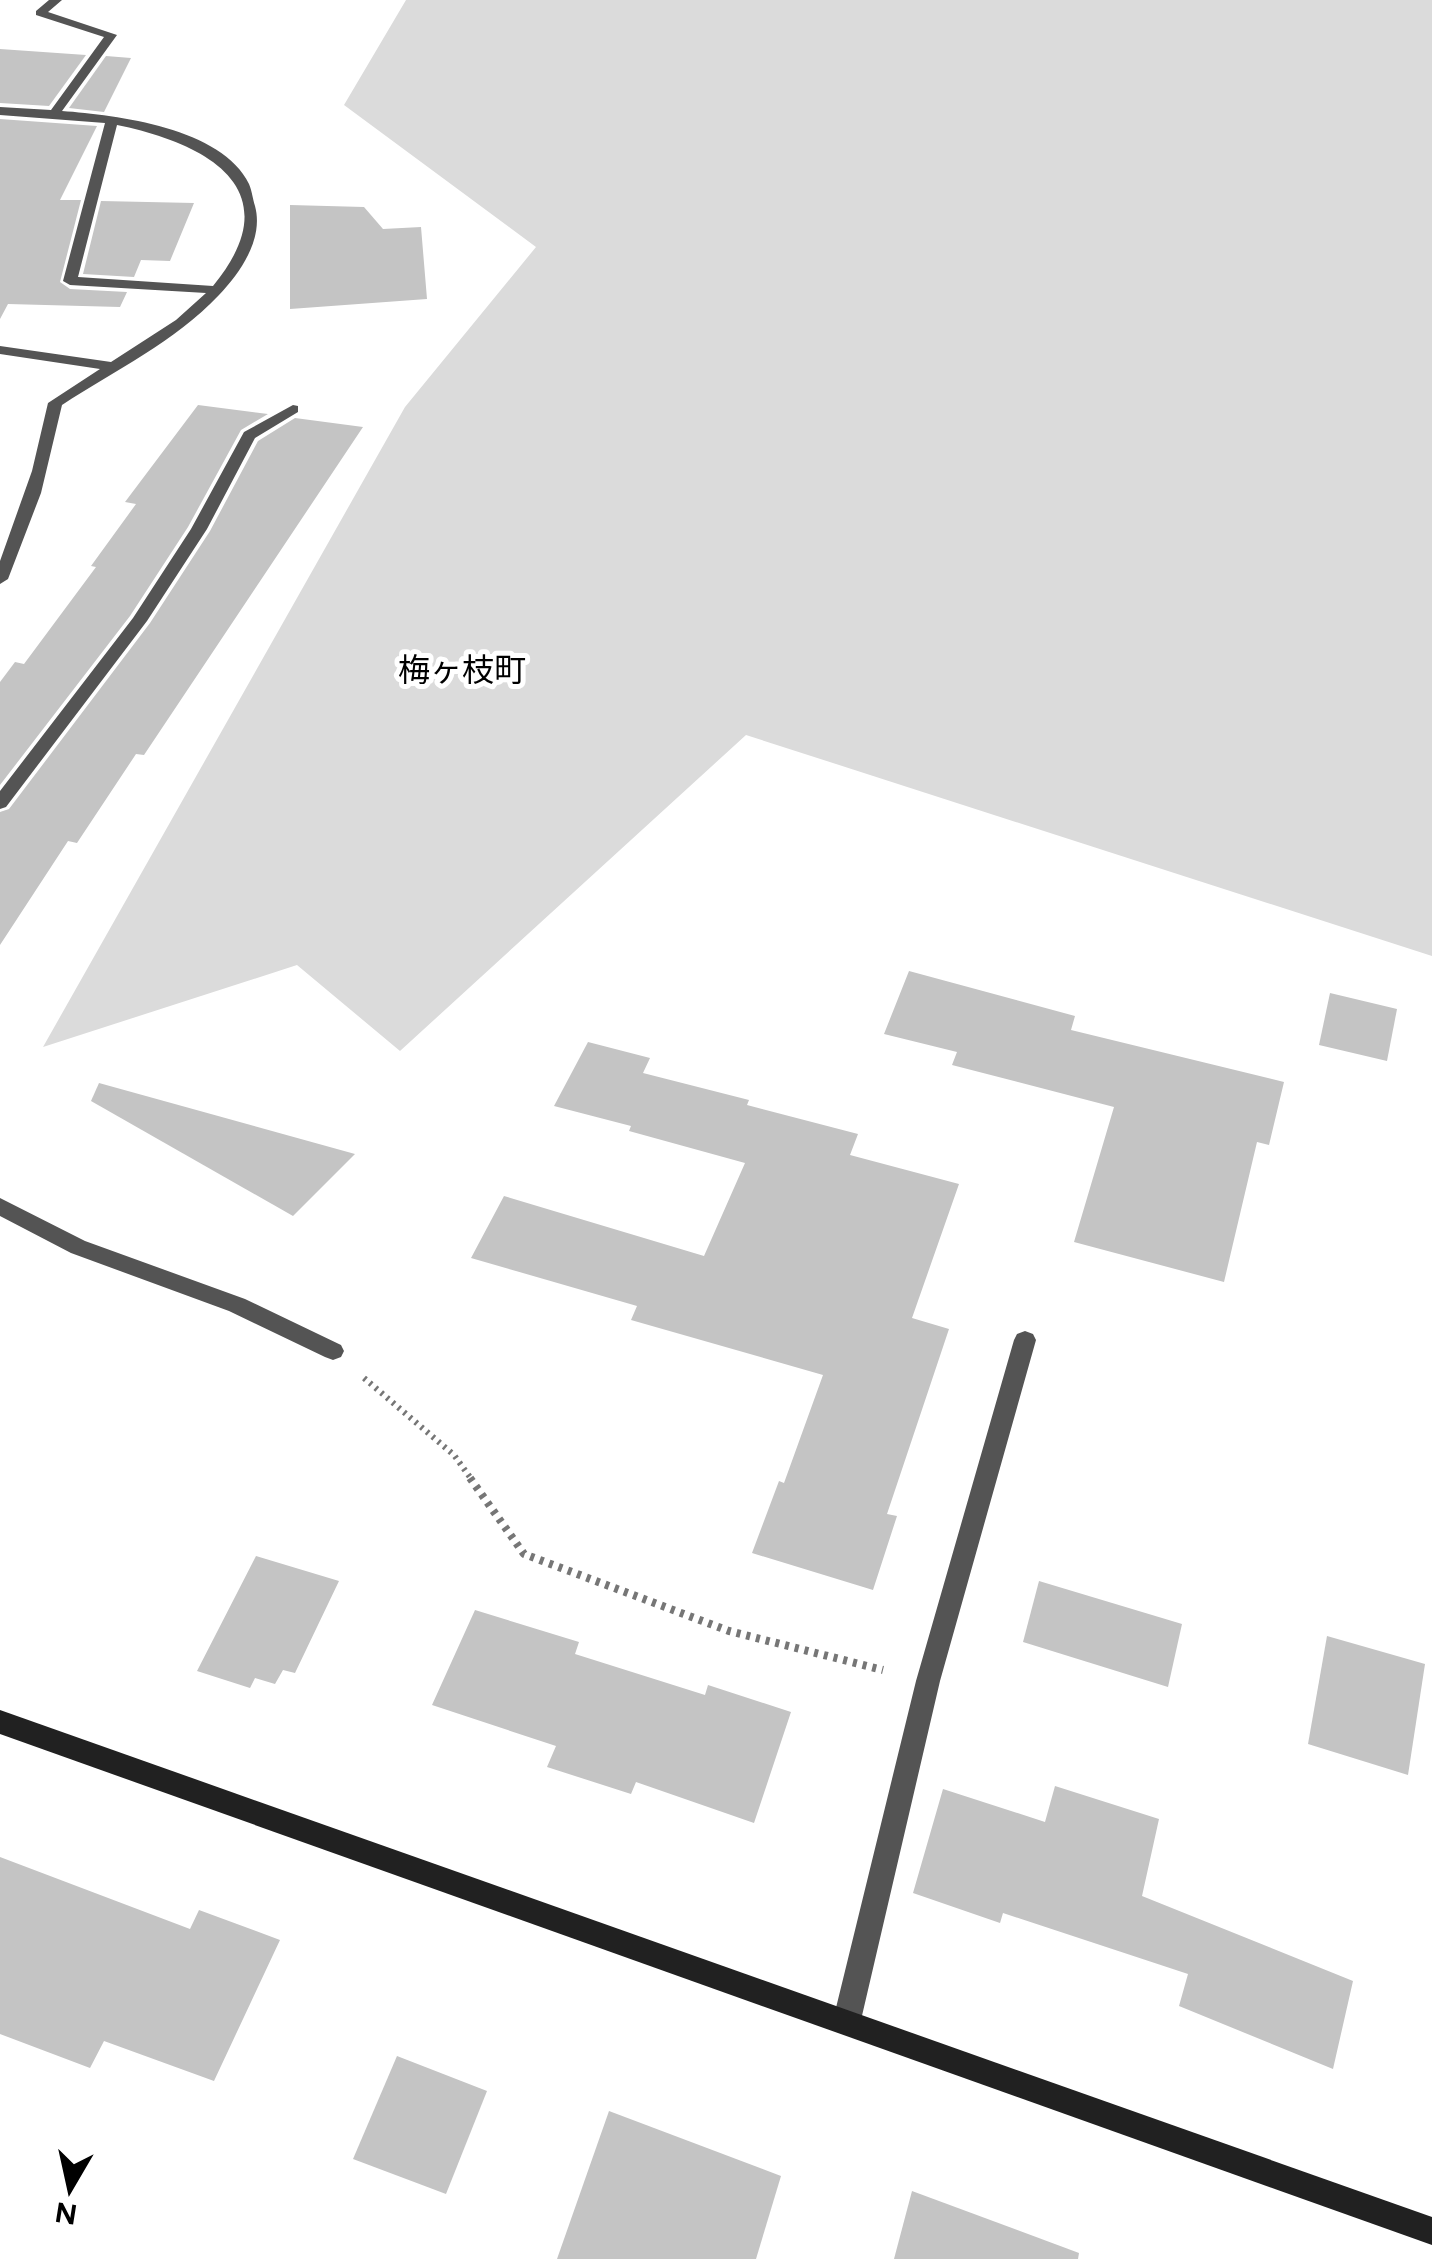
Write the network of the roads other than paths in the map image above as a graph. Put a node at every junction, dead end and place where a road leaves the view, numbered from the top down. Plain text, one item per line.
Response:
1 (56, 0) edge
2 (0, 111) edge
3 (54, 114) junction
4 (112, 122) junction
5 (216, 290) junction
6 (0, 350) edge
7 (110, 366) junction
8 (293, 409) dead end
9 (0, 579) edge
10 (0, 804) edge
11 (0, 1206) edge
12 (1025, 1340) dead end
13 (333, 1351) road end
14 (0, 1722) edge
15 (847, 2020) junction
16 (1432, 2231) edge

1 - 3 street
2 - 3 street
3 - 4 street
4 - 5 street
4 - 5 street
5 - 7 street
6 - 7 street
7 - 9 street
8 - 10 street
11 - 13 street
12 - 15 street
14 - 15 street
15 - 16 street

